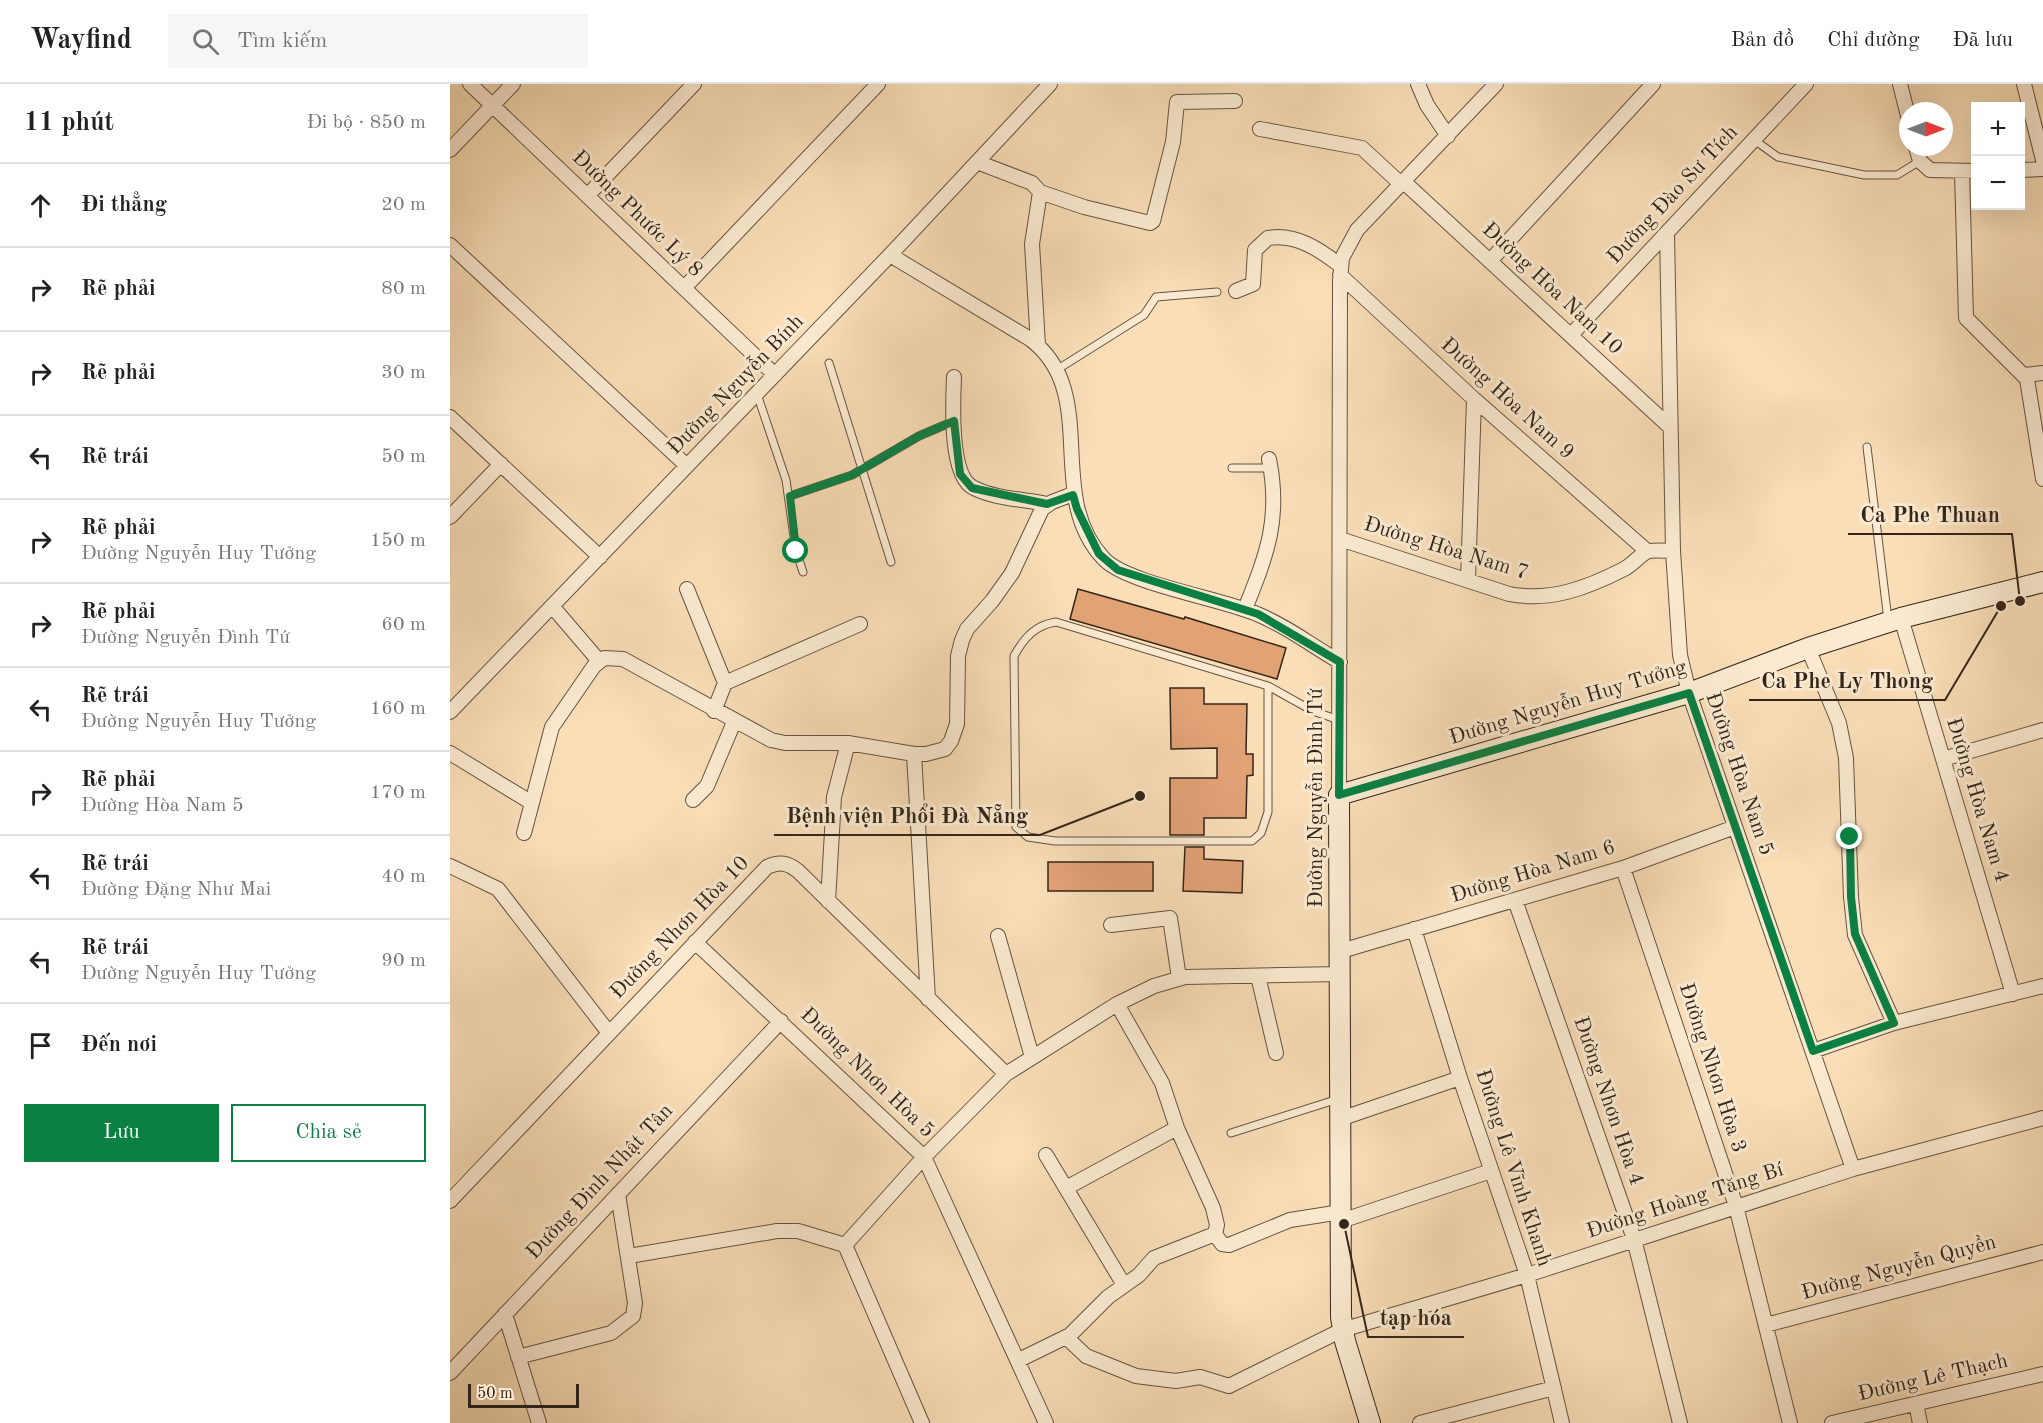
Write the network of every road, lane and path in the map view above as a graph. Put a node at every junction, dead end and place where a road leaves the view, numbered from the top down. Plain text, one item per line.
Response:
1 (470, 84) edge
2 (513, 84) edge
3 (694, 84) edge
4 (878, 84) edge
5 (1050, 84) edge
6 (1418, 84) edge
7 (1496, 84) edge
8 (1653, 84) edge
9 (1806, 84) edge
10 (1900, 84) edge
11 (2024, 84) edge
12 (1235, 101) dead end
13 (1904, 102) edge
14 (493, 106) junction
15 (1260, 129) dead end
16 (1448, 136) junction
17 (1753, 139) junction
18 (450, 150) edge
19 (1919, 156) edge
20 (2043, 160) edge
21 (1920, 161) junction
22 (977, 162) junction
23 (2043, 169) edge
24 (2025, 170) edge
25 (1969, 171) edge
26 (1403, 184) junction
27 (1040, 192) junction
28 (587, 196) junction
29 (1667, 233) junction
30 (450, 245) edge
31 (890, 255) junction
32 (1490, 261) junction
33 (1341, 271) junction
34 (684, 288) junction
35 (1217, 291) dead end
36 (1236, 291) dead end
37 (1571, 335) junction
38 (1038, 345) junction
39 (829, 363) dead end
40 (1058, 369) junction
41 (2043, 373) edge
42 (775, 375) junction
43 (2024, 375) junction
44 (954, 377) dead end
45 (757, 394) junction
46 (1474, 399) junction
47 (450, 417) edge
48 (954, 421) junction
49 (1670, 426) junction
50 (1867, 447) dead end
51 (2042, 459) edge
52 (1270, 463) joint
53 (501, 464) junction
54 (687, 466) junction
55 (1232, 468) dead end
56 (862, 470) junction
57 (2043, 479) edge
58 (1073, 495) junction
59 (790, 496) junction
60 (1047, 504) junction
61 (450, 517) edge
62 (1340, 539) junction
63 (1673, 551) junction
64 (1647, 552) junction
65 (600, 557) junction
66 (891, 562) dead end
67 (803, 572) dead end
68 (1468, 580) junction
69 (2043, 582) edge
70 (687, 589) dead end
71 (552, 606) junction
72 (1245, 609) junction
73 (1895, 620) junction
74 (860, 624) dead end
75 (1808, 648) junction
76 (599, 662) junction
77 (1340, 662) junction
78 (724, 683) junction
79 (1268, 686) junction
80 (1689, 693) junction
81 (714, 711) junction
82 (450, 712) edge
83 (1339, 720) junction
84 (734, 722) junction
85 (2043, 730) edge
86 (848, 742) junction
87 (450, 753) edge
88 (914, 754) junction
89 (1943, 759) junction
90 (1339, 795) junction
91 (693, 800) dead end
92 (532, 803) junction
93 (1735, 826) junction
94 (524, 833) dead end
95 (450, 866) edge
96 (1623, 867) junction
97 (1515, 900) junction
98 (828, 901) junction
99 (1111, 925) dead end
100 (1414, 929) junction
101 (998, 936) dead end
102 (695, 942) junction
103 (1341, 951) junction
104 (1341, 974) junction
105 (1258, 976) junction
106 (1179, 978) junction
107 (2043, 986) edge
108 (2013, 994) junction
109 (928, 999) junction
110 (1117, 1004) junction
111 (781, 1021) junction
112 (1894, 1023) junction
113 (609, 1033) junction
114 (1813, 1051) junction
115 (1276, 1053) dead end
116 (1032, 1057) junction
117 (1006, 1074) junction
118 (1460, 1078) junction
119 (1341, 1099) junction
120 (2043, 1118) edge
121 (1340, 1119) junction
122 (1177, 1128) junction
123 (1231, 1132) dead end
124 (1046, 1155) dead end
125 (924, 1157) junction
126 (1853, 1170) junction
127 (1491, 1171) junction
128 (1066, 1188) junction
129 (618, 1194) junction
130 (450, 1201) edge
131 (1736, 1206) junction
132 (1341, 1217) junction
133 (1215, 1234) junction
134 (1634, 1239) junction
135 (845, 1245) junction
136 (2043, 1252) edge
137 (629, 1256) junction
138 (1527, 1275) junction
139 (1124, 1285) junction
140 (505, 1314) junction
141 (1766, 1325) junction
142 (1342, 1330) junction
143 (1066, 1337) junction
144 (518, 1357) junction
145 (1019, 1360) junction
146 (450, 1373) edge
147 (2043, 1374) edge
148 (1554, 1388) junction
149 (1916, 1404) junction
150 (539, 1423) edge
151 (922, 1423) edge
152 (1046, 1423) edge
153 (1370, 1423) edge
154 (1420, 1423) edge
155 (1562, 1423) edge
156 (1680, 1423) edge
157 (1790, 1423) edge
158 (1832, 1423) edge
159 (1920, 1423) edge

1 - 14 street, Đường Phước Lý 8
2 - 14 street
3 - 28 street
4 - 34 street
5 - 22 street, Đường Nguyễn Bính
6 - 16 street
7 - 16 street, Đường Nguyễn Đình Tứ
8 - 32 street
9 - 17 street, Đường Đào Sư Tích
10 - 13 street
11 - 20 street
12 - 27 street
14 - 18 street
14 - 28 street, Đường Phước Lý 8
15 - 26 street, Đường Hòa Nam 10
16 - 26 street, Đường Nguyễn Đình Tứ
17 - 21 lane
17 - 29 street, Đường Đào Sư Tích
19 - 21 street
21 - 25 street
22 - 27 street
22 - 31 street, Đường Nguyễn Bính
23 - 24 street
25 - 43 street
26 - 32 street, Đường Hòa Nam 10
26 - 33 street, Đường Nguyễn Đình Tứ
27 - 38 street
28 - 34 street, Đường Phước Lý 8
29 - 37 street, Đường Đào Sư Tích
29 - 49 street, Đường Hòa Nam 5
30 - 54 street
31 - 38 street
31 - 42 street, Đường Nguyễn Bính
32 - 37 street, Đường Hòa Nam 10
33 - 36 street, Đường Hòa Nam 9
33 - 46 street, Đường Hòa Nam 9
33 - 62 street, Đường Nguyễn Đình Tứ
34 - 42 street, Đường Phước Lý 8
35 - 40 lane
37 - 49 street, Đường Hòa Nam 10
38 - 40 street
39 - 56 lane
40 - 58 street
41 - 43 street
42 - 45 street, Đường Nguyễn Bính
43 - 51 street
44 - 48 street
45 - 54 street, Đường Nguyễn Bính
45 - 59 lane
46 - 64 street, Đường Hòa Nam 9
46 - 68 street
47 - 53 street
48 - 56 lane
48 - 60 street
49 - 63 street, Đường Hòa Nam 5
50 - 73 lane
51 - 57 street
52 - 55 lane
52 - 72 street
53 - 61 street
53 - 65 street
54 - 65 street, Đường Nguyễn Bính
56 - 59 lane
56 - 66 lane
58 - 60 street
58 - 72 street
59 - 67 lane
60 - 88 street
62 - 68 street, Đường Hòa Nam 7
62 - 77 street, Đường Nguyễn Đình Tứ
63 - 64 street
63 - 80 street, Đường Hòa Nam 5
64 - 68 street, Đường Hòa Nam 7
65 - 71 street, Đường Nguyễn Bính
69 - 73 street, Đường Nguyễn Huy Tưởng
70 - 78 street
71 - 76 street
71 - 82 street, Đường Nguyễn Bính
72 - 77 street
73 - 75 street, Đường Nguyễn Huy Tưởng
73 - 89 street, Đường Hòa Nam 4
74 - 78 street
75 - 80 street, Đường Nguyễn Huy Tưởng
75 - 112 street
76 - 81 street
76 - 92 street
77 - 83 street, Đường Nguyễn Đình Tứ
78 - 81 street
79 - 79 lane
79 - 83 lane
80 - 90 street, Đường Nguyễn Huy Tưởng
80 - 93 street, Đường Hòa Nam 5
81 - 84 street
83 - 90 street, Đường Nguyễn Đình Tứ
84 - 86 street
84 - 91 street
85 - 89 street
86 - 88 street
86 - 98 street
87 - 92 street
88 - 109 street
89 - 108 street, Đường Hòa Nam 4
90 - 103 street, Đường Nguyễn Đình Tứ
92 - 94 street
93 - 96 street, Đường Hòa Nam 6
93 - 114 street, Đường Hòa Nam 5
95 - 113 street
96 - 97 street, Đường Hòa Nam 6
96 - 131 street, Đường Nhơn Hòa 3
97 - 100 street, Đường Hòa Nam 6
97 - 134 street, Đường Nhơn Hòa 4
98 - 102 street, Đường Nhơn Hòa 10
98 - 109 street, Đường Nhơn Hòa 10
99 - 106 street
100 - 103 street, Đường Hòa Nam 6
100 - 118 street, Đường Lê Vĩnh Khanh
101 - 116 street
102 - 111 street, Đường Nhơn Hòa 5
102 - 113 street, Đường Nhơn Hòa 10
103 - 104 street, Đường Nguyễn Đình Tứ
104 - 105 street
104 - 119 street, Đường Nguyễn Đình Tứ
105 - 106 street
105 - 115 street
106 - 110 street
107 - 108 street
108 - 112 street
109 - 117 street, Đường Nhơn Hòa 10
110 - 116 street
110 - 122 street
111 - 125 street, Đường Nhơn Hòa 5
111 - 129 street, Đường Đinh Nhật Tân
112 - 114 street
113 - 130 street, Đường Nhơn Hòa 10
114 - 126 street, Đường Hòa Nam 5
116 - 117 street
117 - 125 street
118 - 121 street
118 - 127 street, Đường Lê Vĩnh Khanh
119 - 121 street, Đường Nguyễn Đình Tứ
119 - 123 lane
120 - 126 street, Đường Hoàng Tăng Bí
121 - 132 street, Đường Nguyễn Đình Tứ
122 - 128 street
122 - 133 street
124 - 128 street
125 - 135 street
125 - 145 street, Đường Nhơn Hòa 5
126 - 131 street, Đường Hoàng Tăng Bí
127 - 132 street
127 - 138 street, Đường Lê Vĩnh Khanh
128 - 139 street
129 - 137 street
129 - 140 street, Đường Đinh Nhật Tân
131 - 134 street, Đường Hoàng Tăng Bí
131 - 141 street, Đường Nhơn Hòa 3
132 - 133 street
132 - 142 street, Đường Nguyễn Đình Tứ
133 - 139 street
134 - 138 street, Đường Hoàng Tăng Bí
134 - 156 street, Đường Nhơn Hòa 4
135 - 137 street
135 - 151 street
136 - 141 street, Đường Nguyễn Quyền
137 - 144 street
138 - 142 street, Đường Hoàng Tăng Bí
138 - 148 street, Đường Lê Vĩnh Khanh
139 - 143 street
140 - 144 street
140 - 146 street, Đường Đinh Nhật Tân
141 - 157 street, Đường Nhơn Hòa 3
142 - 143 street, Đường Hoàng Tăng Bí
142 - 153 street, Đường Nguyễn Đình Tứ
143 - 145 street
144 - 150 street
145 - 152 street, Đường Nhơn Hòa 5
147 - 149 street, Đường Lê Thạch
148 - 154 street
148 - 155 street, Đường Lê Vĩnh Khanh
149 - 158 street, Đường Lê Thạch
149 - 159 street

